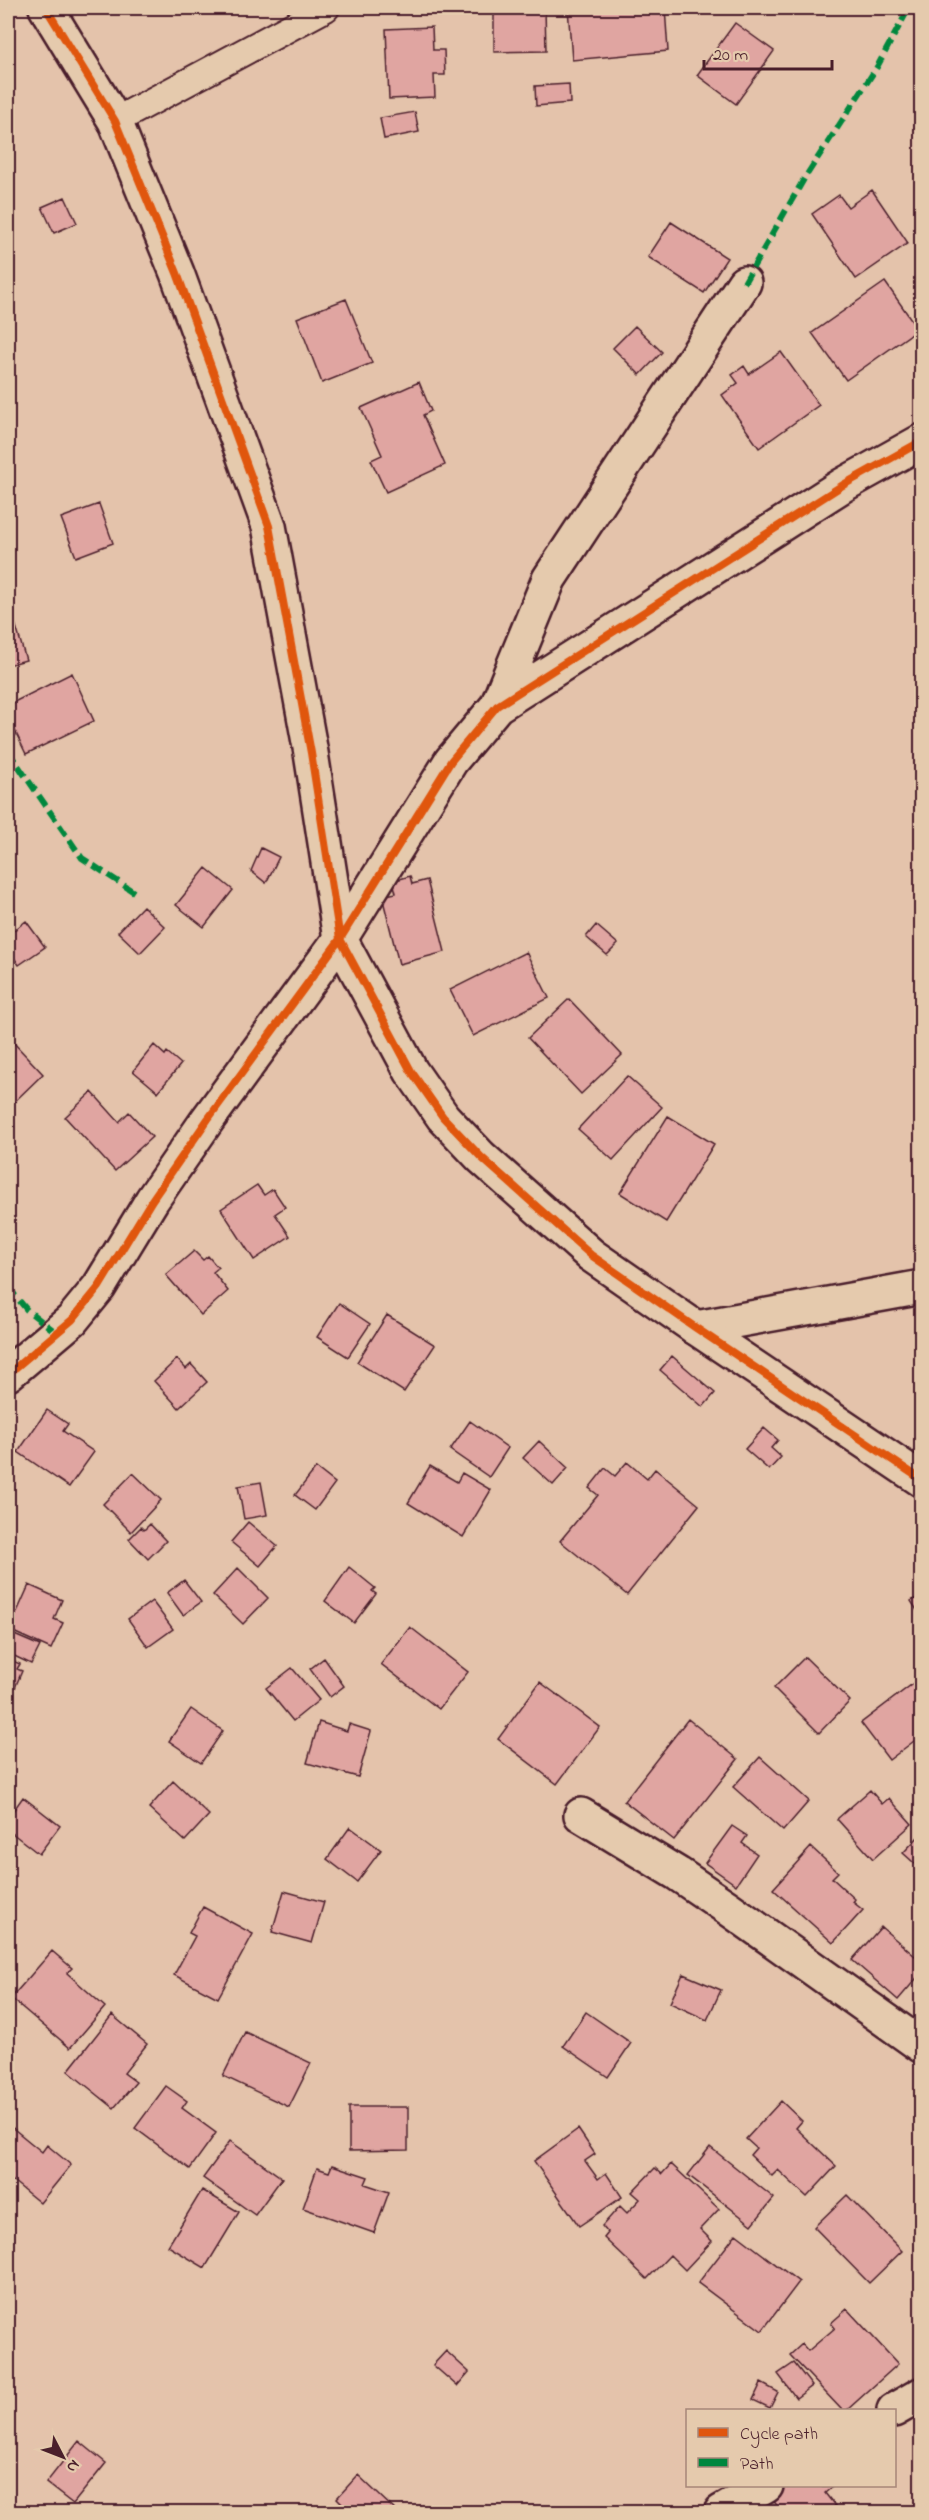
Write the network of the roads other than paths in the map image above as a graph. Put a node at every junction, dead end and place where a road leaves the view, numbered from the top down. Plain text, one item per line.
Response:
1 (46, 8) edge
2 (326, 8) edge
3 (115, 121) junction
4 (744, 283) dead end
5 (921, 441) edge
6 (497, 706) junction
7 (340, 939) junction
8 (921, 1287) edge
9 (696, 1328) junction
10 (8, 1374) edge
11 (921, 1480) edge
12 (580, 1815) dead end
13 (921, 2046) edge
14 (921, 2394) edge
15 (896, 2409) edge
16 (764, 2487) edge
17 (721, 2512) edge

1 - 3 street
2 - 3 lane
3 - 7 street
4 - 6 street
5 - 6 street
6 - 7 street
7 - 9 street
7 - 10 street
8 - 9 street
9 - 11 street
12 - 13 street
14 - 15 street
16 - 17 street

